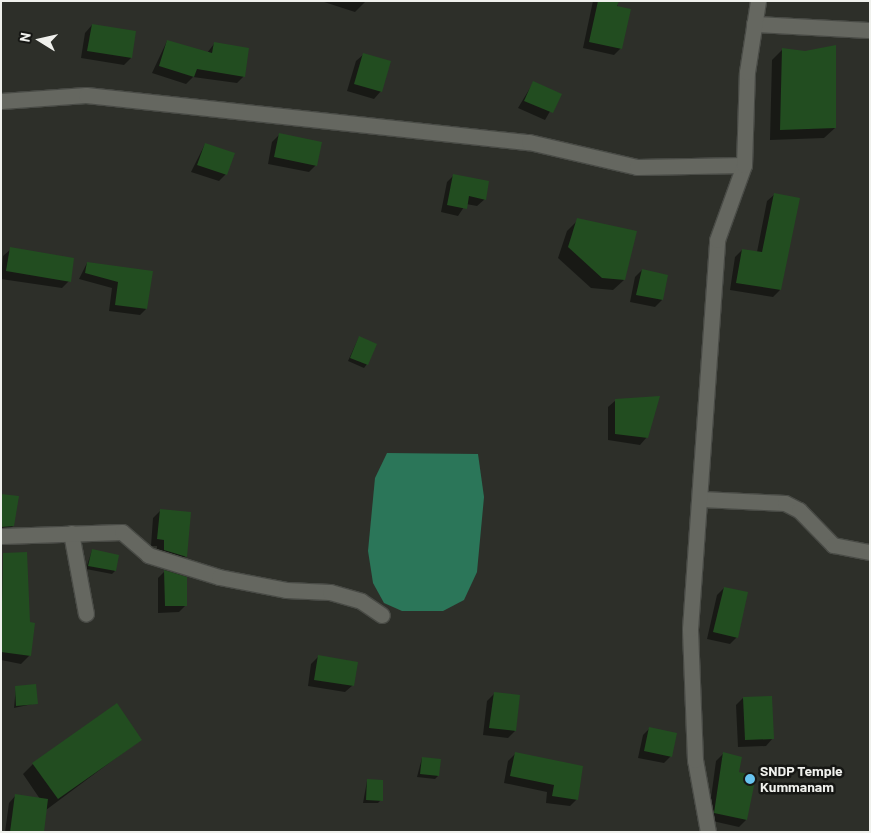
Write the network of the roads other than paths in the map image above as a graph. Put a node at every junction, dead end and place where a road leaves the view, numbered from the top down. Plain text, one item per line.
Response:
1 (758, 1) edge
2 (754, 24) junction
3 (870, 30) edge
4 (1, 101) edge
5 (744, 164) junction
6 (701, 499) junction
7 (71, 533) junction
8 (1, 536) edge
9 (870, 552) edge
10 (86, 614) dead end
11 (382, 615) dead end
12 (708, 832) edge

1 - 2 street
2 - 3 street
2 - 5 street
4 - 5 street
5 - 6 street
6 - 9 street
6 - 12 street
7 - 8 street
7 - 10 street
7 - 11 street

